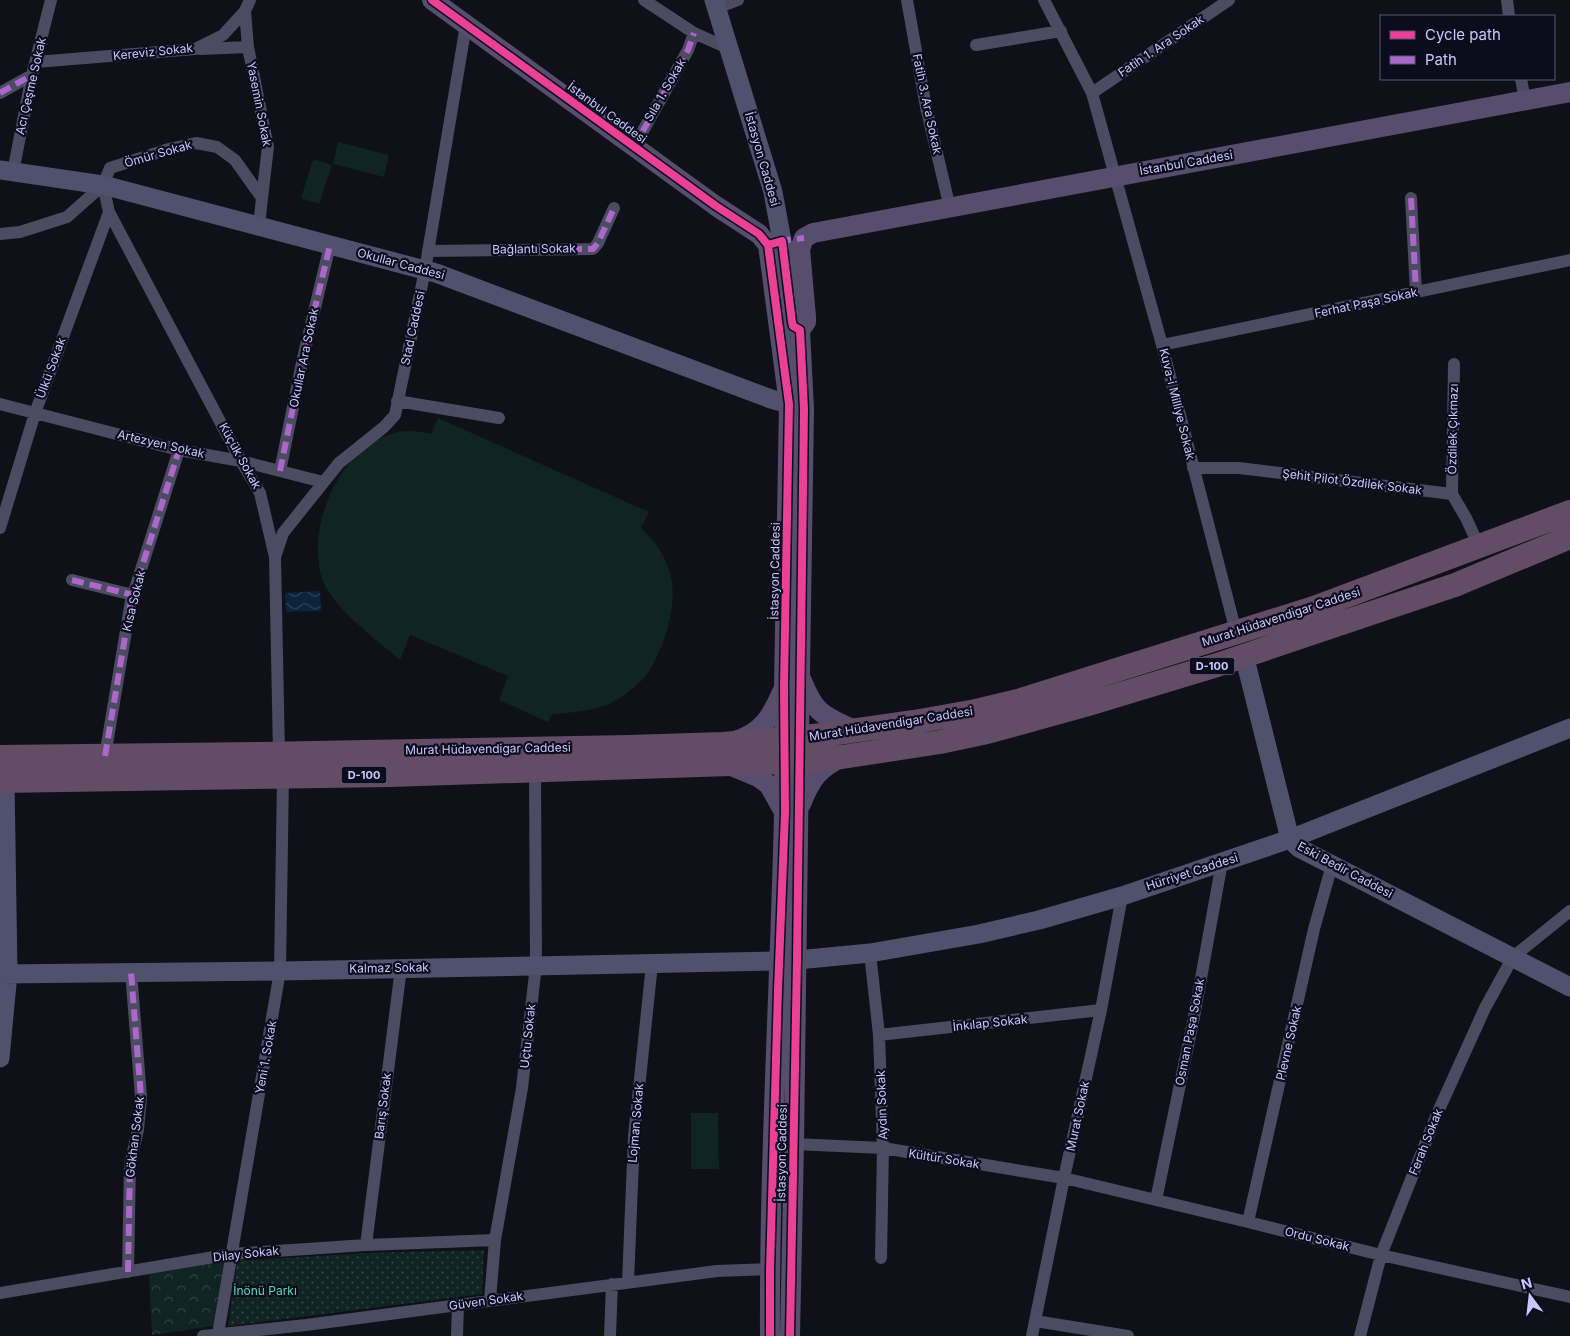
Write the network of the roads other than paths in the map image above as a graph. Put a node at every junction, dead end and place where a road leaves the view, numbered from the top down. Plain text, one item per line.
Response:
1 (51, 0) edge
2 (644, 0) edge
3 (738, 0) edge
4 (907, 0) edge
5 (1044, 0) edge
6 (1229, 0) edge
7 (1507, 0) edge
8 (436, 1) edge
9 (715, 4) edge
10 (248, 5) edge
11 (1509, 15) edge
12 (466, 25) junction
13 (1060, 31) junction
14 (694, 33) junction
15 (976, 45) dead end
16 (248, 47) junction
17 (730, 49) junction
18 (195, 50) junction
19 (36, 62) junction
20 (32, 75) junction
21 (1521, 80) edge
22 (1570, 92) edge
23 (0, 93) edge
24 (1092, 93) junction
25 (1525, 100) junction
26 (634, 147) junction
27 (6, 171) edge
28 (1116, 176) junction
29 (102, 185) junction
30 (262, 198) junction
31 (1410, 198) dead end
32 (614, 208) dead end
33 (950, 208) junction
34 (109, 212) junction
35 (259, 226) junction
36 (0, 234) edge
37 (804, 238) junction
38 (775, 243) junction
39 (330, 245) junction
40 (428, 251) junction
41 (1570, 260) edge
42 (425, 270) junction
43 (1416, 292) junction
44 (800, 330) junction
45 (1162, 345) junction
46 (1454, 364) dead end
47 (397, 401) junction
48 (0, 404) edge
49 (796, 407) junction
50 (35, 413) junction
51 (499, 418) dead end
52 (179, 450) junction
53 (242, 461) junction
54 (1193, 468) junction
55 (280, 471) junction
56 (323, 482) junction
57 (1452, 494) junction
58 (1570, 512) edge
59 (0, 528) edge
60 (1570, 537) edge
61 (1479, 546) junction
62 (275, 557) junction
63 (72, 580) dead end
64 (133, 595) junction
65 (1236, 632) junction
66 (1244, 655) junction
67 (792, 681) junction
68 (1570, 728) edge
69 (854, 730) junction
70 (792, 750) junction
71 (278, 753) junction
72 (725, 754) junction
73 (105, 756) junction
74 (0, 757) edge
75 (842, 757) junction
76 (535, 770) junction
77 (283, 777) junction
78 (2, 781) edge
79 (792, 810) junction
80 (1290, 839) junction
81 (1222, 862) junction
82 (1332, 865) junction
83 (1122, 896) junction
84 (1570, 911) edge
85 (870, 952) junction
86 (1513, 957) junction
87 (788, 961) junction
88 (652, 964) junction
89 (536, 965) junction
90 (401, 968) junction
91 (280, 971) junction
92 (131, 972) junction
93 (4, 974) edge
94 (1570, 987) edge
95 (1101, 1010) junction
96 (879, 1035) junction
97 (0, 1058) edge
98 (774, 1143) junction
99 (794, 1144) junction
100 (883, 1148) junction
101 (1064, 1178) junction
102 (1156, 1200) junction
103 (1248, 1222) junction
104 (495, 1240) junction
105 (366, 1245) junction
106 (232, 1254) junction
107 (1381, 1255) junction
108 (881, 1258) dead end
109 (770, 1269) junction
110 (791, 1269) junction
111 (128, 1272) junction
112 (628, 1282) junction
113 (612, 1284) junction
114 (0, 1293) edge
115 (1570, 1297) edge
116 (490, 1300) junction
117 (458, 1304) junction
118 (1035, 1322) junction
119 (306, 1330) edge
120 (218, 1334) junction
121 (203, 1336) edge
122 (457, 1336) edge
123 (610, 1336) edge
124 (770, 1336) edge
125 (790, 1336) edge
126 (1032, 1336) edge
127 (1128, 1336) edge
128 (1360, 1336) edge

1 - 19 street, Acı Çeşme Sokak
2 - 14 street
3 - 9 street
4 - 33 street, Fatih 3. Ara Sokak
5 - 13 street, Kuva-i Milliye Sokak
6 - 24 street, Fatih 1. Ara Sokak
7 - 11 street
8 - 12 main road, İstanbul Caddesi
9 - 17 street, İstasyon Caddesi
10 - 16 street, Yasemin Sokak
10 - 18 street, Kereviz Sokak
12 - 26 main road, İstanbul Caddesi
12 - 40 street, Stad Caddesi
13 - 15 street
13 - 24 street, Kuva-i Milliye Sokak
14 - 17 street
14 - 26 street, Sıla 1. Sokak
16 - 18 street
16 - 30 street, Yasemin Sokak
17 - 38 street, İstasyon Caddesi
18 - 19 street, Kereviz Sokak
19 - 20 street, Acı Çeşme Sokak
20 - 23 street
20 - 27 street, Acı Çeşme Sokak
21 - 25 street
22 - 25 main road, İstanbul Caddesi
24 - 28 street, Kuva-i Milliye Sokak
25 - 28 main road, İstanbul Caddesi
26 - 38 main road, İstanbul Caddesi
27 - 29 street, Okullar Caddesi
28 - 33 main road, İstanbul Caddesi
28 - 45 street, Kuva-i Milliye Sokak
29 - 30 street, Ömür Sokak
29 - 34 street, Küçük Sokak
29 - 35 street, Okullar Caddesi
29 - 36 street, Ömür Sokak
30 - 35 street
31 - 43 street
32 - 40 street, Bağlantı Sokak
33 - 37 main road, İstanbul Caddesi
34 - 50 street, Ülkü Sokak
34 - 53 street, Küçük Sokak
35 - 39 street, Okullar Caddesi
37 - 38 street, İstanbul Caddesi
37 - 44 main road
38 - 44 street, İstasyon Caddesi
38 - 49 main road
39 - 42 street, Okullar Caddesi
39 - 55 street, Okullar Ara Sokak
40 - 42 street, Stad Caddesi
41 - 43 street, Ferhat Paşa Sokak
42 - 47 street, Stad Caddesi
42 - 49 street, Okullar Caddesi
43 - 45 street, Ferhat Paşa Sokak
44 - 49 main road, İstasyon Caddesi
45 - 54 street, Kuva-i Milliye Sokak
46 - 57 street, Özdilek Çıkmazı
47 - 51 street
47 - 56 street, Stad Caddesi
48 - 50 street, Artezyen Sokak
49 - 67 main road, İstasyon Caddesi
50 - 52 street, Artezyen Sokak
50 - 59 street, Ülkü Sokak
52 - 53 street, Artezyen Sokak
52 - 64 street, Kısa Sokak
53 - 55 street, Artezyen Sokak
53 - 62 street, Küçük Sokak
54 - 57 street, Şehit Pilot Özdilek Sokak
54 - 65 street, Kuva-i Milliye Sokak
55 - 56 street, Artezyen Sokak
56 - 62 street, Stad Caddesi
57 - 61 street
58 - 61 highway, Murat Hüdavendigar Caddesi / D-100
60 - 66 highway, Murat Hüdavendigar Caddesi / D-100
61 - 65 highway, Murat Hüdavendigar Caddesi / D-100
62 - 71 street, Küçük Sokak
63 - 64 street
64 - 73 street, Kısa Sokak
65 - 69 highway, Murat Hüdavendigar Caddesi / D-100
66 - 75 highway, Murat Hüdavendigar Caddesi / D-100
66 - 80 street, Eski Bedir Caddesi
67 - 69 main road
67 - 70 main road, İstasyon Caddesi
67 - 72 main road
68 - 80 street, Hürriyet Caddesi
69 - 70 highway, Murat Hüdavendigar Caddesi / D-100
70 - 72 highway, Murat Hüdavendigar Caddesi / D-100
70 - 75 highway, Murat Hüdavendigar Caddesi / D-100
70 - 79 main road, İstasyon Caddesi
71 - 72 highway, Murat Hüdavendigar Caddesi / D-100
71 - 73 highway, Murat Hüdavendigar Caddesi / D-100
72 - 76 highway, Murat Hüdavendigar Caddesi / D-100
72 - 79 main road
73 - 74 highway, Murat Hüdavendigar Caddesi / D-100
75 - 79 main road
76 - 77 highway, Murat Hüdavendigar Caddesi / D-100
76 - 89 street, Uçtu Sokak
77 - 78 highway, Murat Hüdavendigar Caddesi / D-100
77 - 91 street, Yeni 1. Sokak
78 - 93 street
79 - 87 main road, İstasyon Caddesi
80 - 81 street, Hürriyet Caddesi
80 - 82 street, Eski Bedir Caddesi
81 - 83 street, Hürriyet Caddesi
81 - 102 street, Osman Paşa Sokak
82 - 86 street, Eski Bedir Caddesi
82 - 103 street, Plevne Sokak
83 - 85 street, Hürriyet Caddesi
83 - 95 street, Murat Sokak
84 - 86 street
85 - 87 street, Hürriyet Caddesi
85 - 96 street, Aydın Sokak
86 - 94 street, Eski Bedir Caddesi
86 - 107 street, Ferah Sokak
87 - 88 street, Kalmaz Sokak
87 - 98 main road, İstasyon Caddesi
87 - 99 main road, İstasyon Caddesi
88 - 89 street, Kalmaz Sokak
88 - 112 street, Lojman Sokak
89 - 90 street, Kalmaz Sokak
89 - 104 street, Uçtu Sokak
90 - 91 street, Kalmaz Sokak
90 - 105 street, Barış Sokak
91 - 92 street, Kalmaz Sokak
91 - 106 street, Yeni 1. Sokak
92 - 93 street, Kalmaz Sokak
92 - 111 street, Gökhan Sokak
93 - 97 street
95 - 96 street, İnkılap Sokak
95 - 101 street, Murat Sokak
96 - 100 street, Aydın Sokak
98 - 99 main road
98 - 109 main road, İstasyon Caddesi
99 - 100 street, Kültür Sokak
99 - 110 main road, İstasyon Caddesi
100 - 101 street, Kültür Sokak
100 - 108 street, Aydın Sokak
101 - 102 street, Ordu Sokak
101 - 118 street, Murat Sokak
102 - 103 street, Ordu Sokak
103 - 107 street, Ordu Sokak
104 - 105 street, Dilay Sokak
104 - 116 street, Uçtu Sokak
105 - 106 street, Dilay Sokak
106 - 111 street, Dilay Sokak
106 - 120 street, Yeni 1. Sokak
107 - 115 street, Ordu Sokak
107 - 128 street, Ferah Sokak
109 - 110 main road
109 - 112 street, Güven Sokak
109 - 124 main road, İstasyon Caddesi
110 - 125 main road, İstasyon Caddesi
111 - 114 street, Dilay Sokak
112 - 113 street, Güven Sokak
113 - 116 street, Güven Sokak
113 - 123 street
116 - 117 street, Güven Sokak
117 - 119 street, Güven Sokak
117 - 122 street
118 - 126 street, Murat Sokak
118 - 127 street
119 - 120 street, Güven Sokak
120 - 121 street, Güven Sokak

